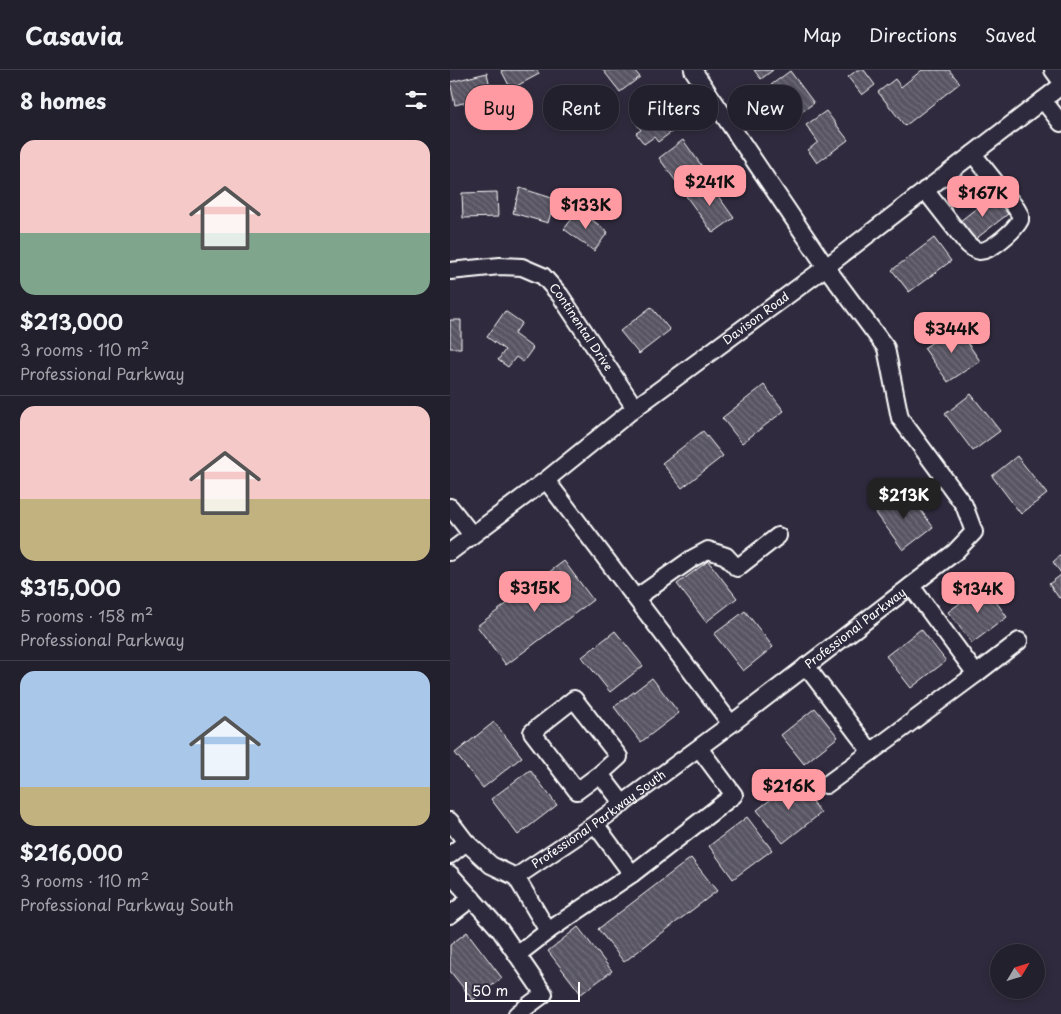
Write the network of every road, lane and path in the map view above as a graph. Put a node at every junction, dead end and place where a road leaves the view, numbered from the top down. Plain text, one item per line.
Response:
1 (693, 70) edge
2 (1053, 70) edge
3 (1061, 81) edge
4 (1061, 86) edge
5 (1043, 100) junction
6 (1061, 123) edge
7 (973, 154) junction
8 (925, 190) junction
9 (826, 267) junction
10 (450, 271) edge
11 (635, 408) junction
12 (546, 480) junction
13 (450, 507) edge
14 (472, 535) junction
15 (778, 536) dead end
16 (450, 552) edge
17 (911, 586) junction
18 (636, 598) junction
19 (1019, 640) dead end
20 (806, 666) junction
21 (976, 674) junction
22 (732, 724) junction
23 (699, 748) junction
24 (871, 752) junction
25 (600, 774) junction
26 (826, 786) dead end
27 (623, 804) junction
28 (450, 821) edge
29 (595, 824) junction
30 (466, 842) junction
31 (450, 855) edge
32 (450, 874) edge
33 (632, 874) junction
34 (516, 877) junction
35 (472, 898) junction
36 (450, 915) edge
37 (548, 931) junction
38 (517, 955) junction
39 (517, 1014) edge

1 - 9 street
2 - 3 street
4 - 5 street, Davison Road
5 - 6 street
5 - 7 street, Davison Road
7 - 8 street, Davison Road
7 - 8 street
8 - 9 street, Davison Road
9 - 11 street, Davison Road
9 - 17 street, Professional Parkway
10 - 11 street, Continental Drive
11 - 12 street, Davison Road
12 - 14 street, Davison Road
12 - 18 street
13 - 14 street
14 - 16 street, Davison Road
15 - 18 street
17 - 20 street, Professional Parkway
17 - 21 street
18 - 22 street
19 - 21 street
20 - 22 street, Professional Parkway
20 - 24 street
21 - 24 street
22 - 23 street, Professional Parkway South
23 - 27 street, Professional Parkway South
23 - 33 street
24 - 26 street
25 - 25 street
25 - 27 street
27 - 29 street, Professional Parkway South
28 - 30 street
29 - 33 street
29 - 34 street, Professional Parkway South
30 - 31 street
30 - 34 street
32 - 35 street
33 - 37 street
34 - 37 street
35 - 36 street
35 - 38 street
37 - 38 street
38 - 39 street

